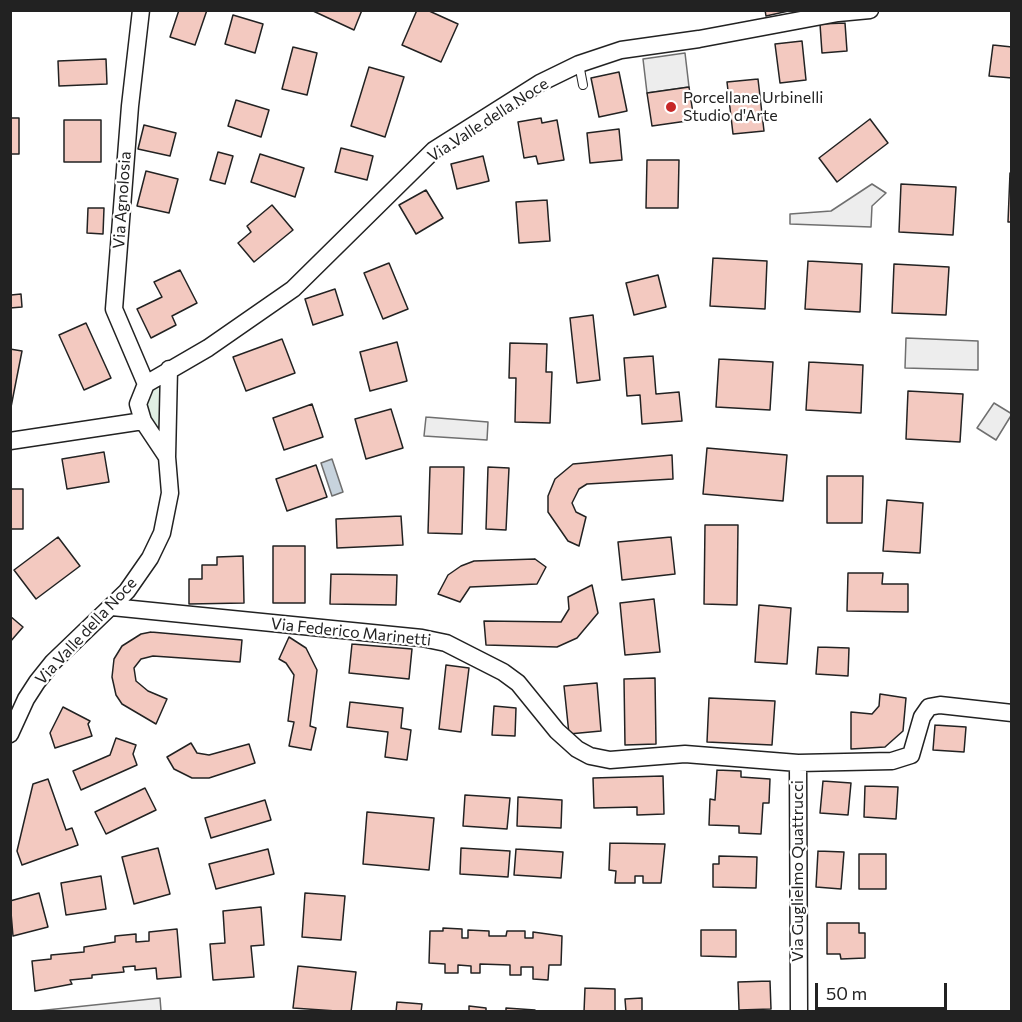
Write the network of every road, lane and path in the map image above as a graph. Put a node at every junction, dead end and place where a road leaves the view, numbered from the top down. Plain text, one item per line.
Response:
1 (141, 10) edge
2 (870, 10) edge
3 (838, 12) edge
4 (579, 64) junction
5 (583, 85) dead end
6 (169, 369) junction
7 (146, 384) junction
8 (143, 421) junction
9 (10, 441) edge
10 (167, 457) junction
11 (112, 607) junction
12 (1011, 712) edge
13 (10, 734) edge
14 (798, 763) junction
15 (799, 1011) edge

1 - 7 street, Via Agnolosia
2 - 3 street, Via Valle della Noce
3 - 4 street, Via Valle della Noce
4 - 5 lane
4 - 6 street, Via Valle della Noce
6 - 7 street, Via Valle della Noce
6 - 10 street, Via Valle della Noce
7 - 8 street
8 - 9 street
8 - 10 street, Via Valle della Noce
10 - 11 street, Via Valle della Noce
11 - 13 street, Via Valle della Noce
11 - 14 street, Via Federico Marinetti
12 - 14 street, Via Guglielmo Quattrucci
14 - 15 street, Via Guglielmo Quattrucci

